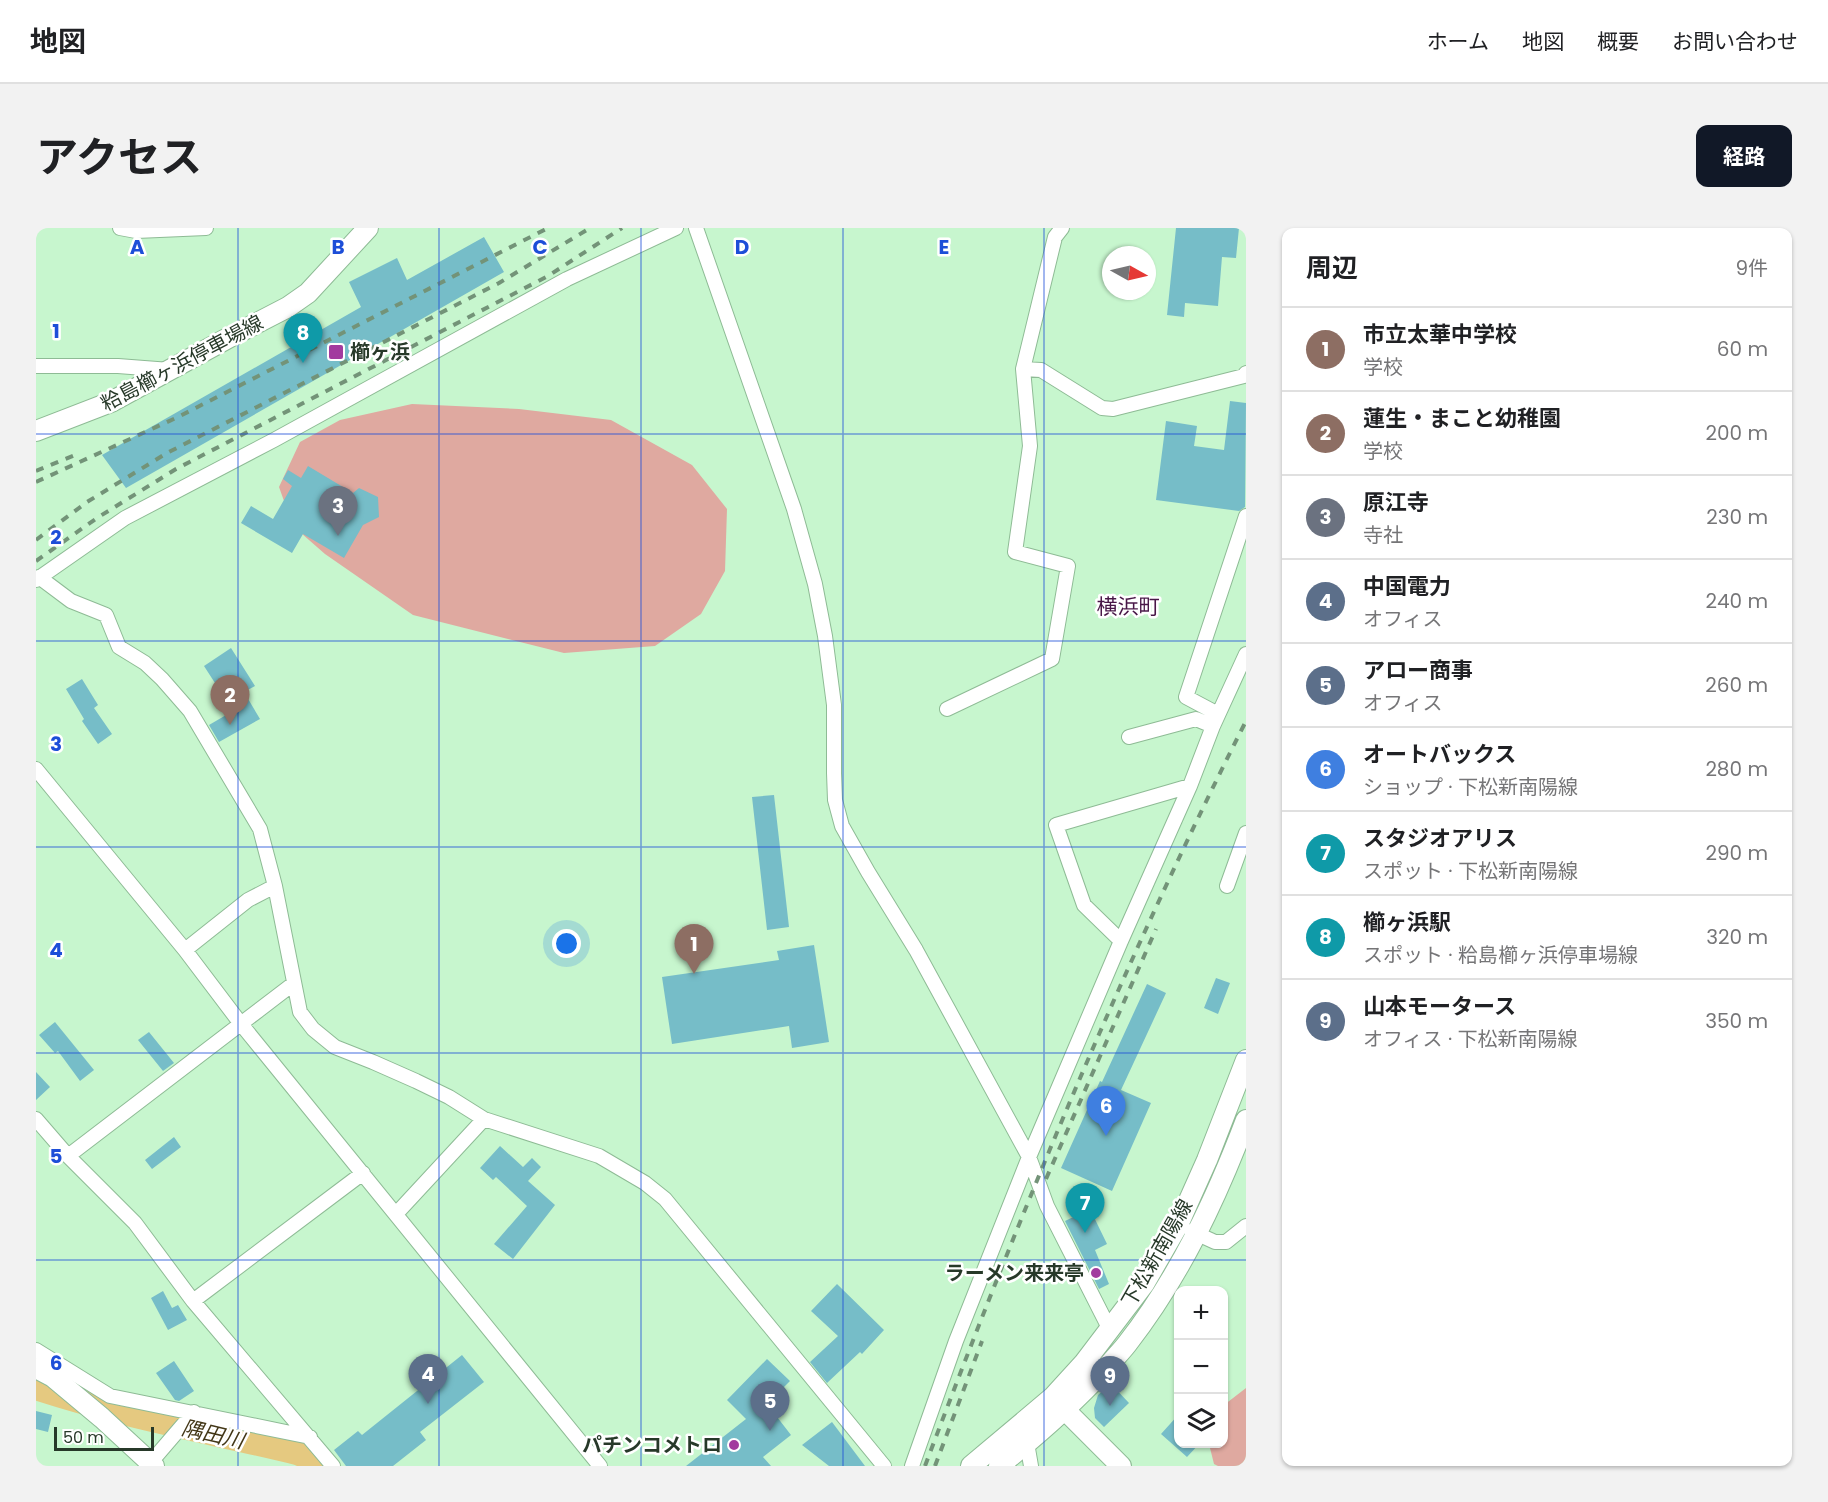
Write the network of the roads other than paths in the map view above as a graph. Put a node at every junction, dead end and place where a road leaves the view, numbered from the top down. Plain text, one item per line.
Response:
1 (120, 228) edge
2 (206, 228) edge
3 (368, 228) edge
4 (676, 228) edge
5 (696, 228) edge
6 (1062, 228) edge
7 (36, 366) edge
8 (1023, 369) junction
9 (172, 370) junction
10 (1246, 373) edge
11 (36, 432) edge
12 (1246, 516) edge
13 (38, 578) edge
14 (1246, 654) edge
15 (947, 709) dead end
16 (1215, 720) junction
17 (1129, 736) dead end
18 (36, 769) edge
19 (1190, 786) junction
20 (1246, 833) edge
21 (275, 886) junction
22 (1227, 886) dead end
23 (1121, 941) junction
24 (185, 950) junction
25 (293, 984) junction
26 (241, 1024) junction
27 (1246, 1060) edge
28 (36, 1119) edge
29 (484, 1119) junction
30 (1246, 1120) edge
31 (68, 1156) junction
32 (1029, 1157) junction
33 (363, 1173) junction
34 (396, 1214) junction
35 (1178, 1225) junction
36 (1246, 1226) edge
37 (1197, 1234) junction
38 (193, 1301) junction
39 (1110, 1330) junction
40 (36, 1350) edge
41 (36, 1368) edge
42 (1059, 1404) junction
43 (194, 1412) junction
44 (310, 1437) junction
45 (1027, 1443) junction
46 (152, 1464) edge
47 (333, 1466) edge
48 (600, 1466) edge
49 (884, 1466) edge
50 (912, 1466) edge
51 (971, 1466) edge
52 (999, 1466) edge
53 (1030, 1466) edge
54 (1120, 1466) edge

1 - 2 street
3 - 9 main road, 粭島櫛ヶ浜停車場線
4 - 13 street
5 - 32 street
6 - 8 street
7 - 9 street
8 - 10 street
8 - 15 street
9 - 11 main road, 粭島櫛ヶ浜停車場線
12 - 16 street
13 - 21 street
14 - 16 street
16 - 17 street
16 - 19 street
18 - 24 street
19 - 23 street
19 - 23 street
20 - 22 street
21 - 24 street
21 - 25 street
23 - 32 street
24 - 26 street
25 - 26 street
25 - 29 street
26 - 31 street
26 - 33 street
27 - 35 main road, 下松新南陽線
28 - 31 street
29 - 34 street
29 - 49 street
30 - 37 main road, 下松新南陽線
31 - 38 street
32 - 39 street
32 - 50 street
33 - 34 street
33 - 38 street
34 - 48 street
35 - 37 street
35 - 39 main road, 下松新南陽線
36 - 37 street
37 - 42 main road, 下松新南陽線
38 - 44 street
39 - 42 main road, 下松新南陽線
40 - 43 street
41 - 46 main road
42 - 45 main road, 下松新南陽線
42 - 51 main road, 下松新南陽線
42 - 54 main road
43 - 44 street
43 - 46 street
44 - 47 street
45 - 52 main road, 下松新南陽線
45 - 53 street

